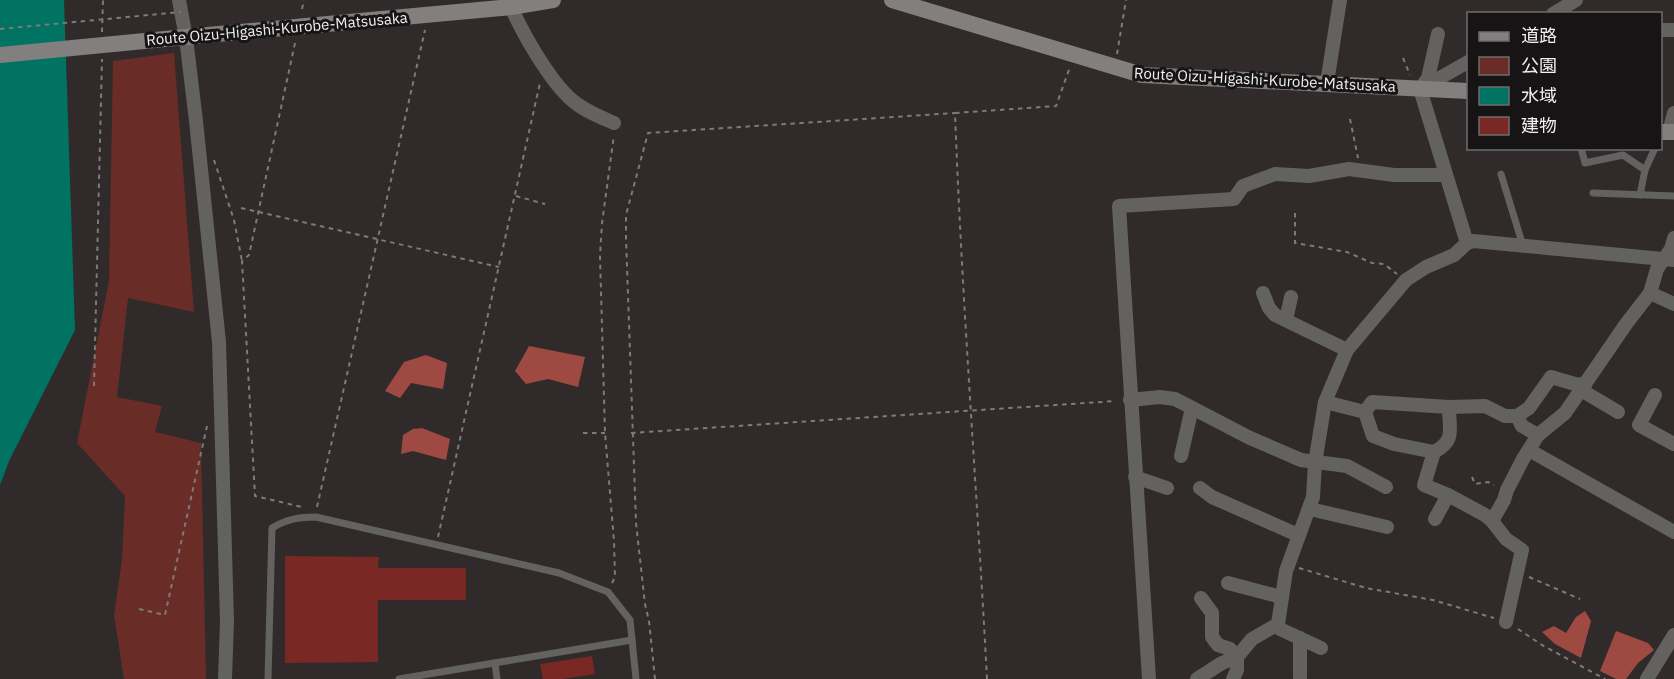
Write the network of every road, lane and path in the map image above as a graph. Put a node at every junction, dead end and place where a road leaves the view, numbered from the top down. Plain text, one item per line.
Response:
1 (103, 0) edge
2 (304, 0) edge
3 (553, 0) edge
4 (892, 0) edge
5 (1126, 0) edge
6 (1340, 0) edge
7 (1576, 0) edge
8 (509, 3) edge
9 (180, 6) edge
10 (1555, 8) edge
11 (302, 9) dead end
12 (427, 15) junction
13 (0, 29) edge
14 (102, 34) dead end
15 (1438, 34) dead end
16 (180, 38) junction
17 (295, 43) dead end
18 (0, 55) edge
19 (1075, 56) junction
20 (102, 57) dead end
21 (1467, 63) edge
22 (543, 68) junction
23 (1113, 68) junction
24 (1327, 83) junction
25 (1420, 89) junction
26 (1467, 91) edge
27 (955, 113) junction
28 (1674, 113) edge
29 (1350, 119) dead end
30 (614, 123) joint
31 (1668, 132) edge
32 (1582, 150) edge
33 (1654, 150) edge
34 (213, 156) dead end
35 (1360, 169) junction
36 (1645, 170) junction
37 (1501, 174) dead end
38 (1446, 175) junction
39 (1593, 194) dead end
40 (1640, 195) junction
41 (516, 196) junction
42 (1674, 196) edge
43 (545, 204) dead end
44 (242, 208) dead end
45 (259, 212) junction
46 (1295, 213) dead end
47 (1674, 238) edge
48 (378, 239) junction
49 (1467, 243) junction
50 (1523, 246) junction
51 (1669, 259) edge
52 (242, 261) junction
53 (500, 267) junction
54 (1406, 280) junction
55 (1263, 293) dead end
56 (1650, 293) junction
57 (1292, 297) dead end
58 (1674, 304) edge
59 (1286, 320) junction
60 (1347, 351) junction
61 (94, 386) dead end
62 (1583, 388) junction
63 (1654, 395) dead end
64 (1130, 400) junction
65 (1325, 402) junction
66 (1449, 406) junction
67 (1192, 408) junction
68 (972, 410) junction
69 (1365, 412) junction
70 (1618, 412) dead end
71 (1517, 416) junction
72 (209, 420) dead end
73 (583, 433) dead end
74 (605, 433) junction
75 (631, 433) junction
76 (1538, 435) junction
77 (1674, 444) edge
78 (1529, 450) junction
79 (1434, 452) junction
80 (1180, 456) dead end
81 (1315, 463) junction
82 (1135, 477) junction
83 (1472, 477) dead end
84 (1386, 487) dead end
85 (1167, 488) dead end
86 (1200, 488) dead end
87 (1507, 490) junction
88 (1448, 495) junction
89 (1310, 509) junction
90 (316, 517) junction
91 (1435, 519) dead end
92 (1491, 521) junction
93 (1387, 527) dead end
94 (1674, 532) edge
95 (1298, 535) junction
96 (436, 546) junction
97 (1288, 564) junction
98 (1518, 572) junction
99 (1228, 583) dead end
100 (608, 592) junction
101 (1281, 597) junction
102 (1201, 598) dead end
103 (1580, 599) dead end
104 (139, 609) dead end
105 (1506, 622) junction
106 (1278, 624) junction
107 (1674, 635) edge
108 (1300, 638) junction
109 (632, 640) junction
110 (1321, 648) dead end
111 (1237, 657) junction
112 (495, 663) junction
113 (1300, 678) edge
114 (225, 679) edge
115 (268, 679) edge
116 (399, 679) edge
117 (497, 679) edge
118 (636, 679) edge
119 (655, 679) edge
120 (987, 679) edge
121 (1149, 679) edge
122 (1197, 679) edge
123 (1233, 679) edge
124 (1605, 679) edge
125 (1647, 679) edge

1 - 14 path
2 - 11 path
3 - 8 main road, Route Oizu-Higashi-Kurobe-Matsusaka
4 - 19 main road, Route Oizu-Higashi-Kurobe-Matsusaka
5 - 23 path
6 - 24 street
7 - 10 street
8 - 12 main road, Route Oizu-Higashi-Kurobe-Matsusaka
8 - 22 street
9 - 13 path, bridge
9 - 16 street
12 - 16 main road, Route Oizu-Higashi-Kurobe-Matsusaka
12 - 48 path
15 - 25 street
16 - 18 main road, Route Oizu-Higashi-Kurobe-Matsusaka, bridge
16 - 114 street
17 - 45 path
19 - 23 main road, Route Oizu-Higashi-Kurobe-Matsusaka
19 - 27 path
20 - 61 path
21 - 25 street
22 - 30 street
22 - 41 path
23 - 24 main road, Route Oizu-Higashi-Kurobe-Matsusaka
24 - 25 main road, Route Oizu-Higashi-Kurobe-Matsusaka
25 - 26 main road, Route Oizu-Higashi-Kurobe-Matsusaka
25 - 38 street
27 - 68 path
27 - 75 path
28 - 31 street
29 - 35 path
30 - 74 path
32 - 36 lane
33 - 36 lane
34 - 52 path
35 - 38 street
35 - 64 street
36 - 40 lane
37 - 50 lane
38 - 49 street
39 - 40 lane
40 - 42 lane
41 - 43 path
41 - 53 path
44 - 45 path
45 - 48 path
45 - 52 path
46 - 54 path
47 - 51 street
48 - 53 path
48 - 90 path
49 - 50 street
49 - 54 street
50 - 51 street
51 - 56 street
52 - 90 path
53 - 96 path
54 - 60 street
55 - 59 street
56 - 58 street
56 - 62 street
57 - 59 street
59 - 60 street
60 - 65 street
62 - 70 street
62 - 71 street
62 - 76 street
63 - 77 street
64 - 67 street
64 - 68 path
64 - 82 street
65 - 69 street
65 - 81 street
66 - 69 street
66 - 71 street
66 - 79 street
67 - 80 street
67 - 81 street
68 - 75 path
68 - 120 path
69 - 79 street
71 - 76 street
72 - 104 path
73 - 74 path
74 - 100 path
75 - 119 path
76 - 78 street
78 - 87 street
78 - 94 street
79 - 88 street
81 - 84 street
81 - 89 street
82 - 85 street
82 - 121 street
83 - 87 path
86 - 95 street
87 - 92 street
88 - 91 street
88 - 92 street
89 - 93 street
89 - 95 street
90 - 96 lane
90 - 115 lane
92 - 98 street
95 - 97 street
96 - 100 lane
97 - 101 street
97 - 105 path
98 - 103 path
98 - 105 street
99 - 101 street
100 - 109 lane
101 - 106 street
102 - 111 street
105 - 124 path
106 - 108 street
106 - 111 street
107 - 125 street
108 - 110 street
108 - 113 street
109 - 112 lane
109 - 118 lane
111 - 122 street
111 - 123 street
112 - 116 lane
112 - 117 lane

